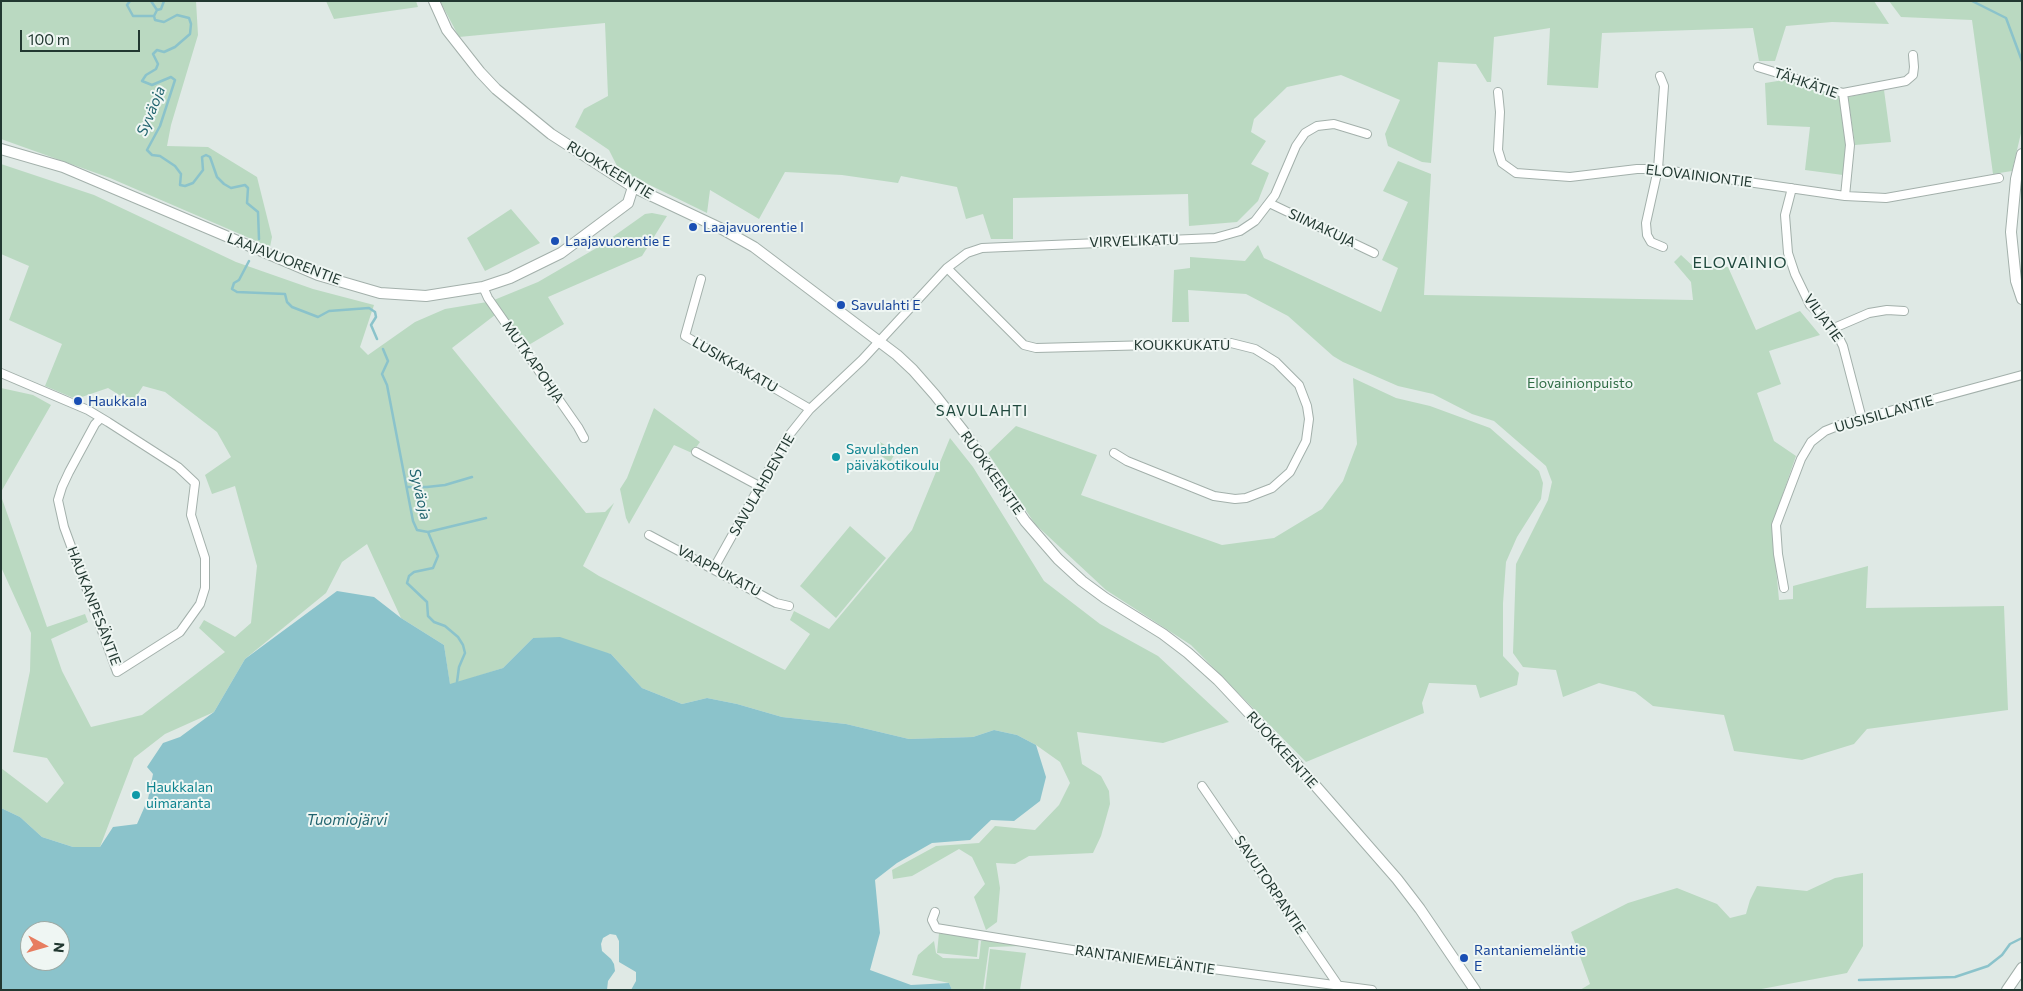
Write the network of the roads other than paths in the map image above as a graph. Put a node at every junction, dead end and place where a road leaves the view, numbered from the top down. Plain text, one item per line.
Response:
1 (434, 1) edge
2 (1913, 55) dead end
3 (1758, 67) dead end
4 (1660, 76) dead end
5 (1498, 92) dead end
6 (1843, 93) junction
7 (1367, 134) dead end
8 (1, 149) edge
9 (2022, 154) edge
10 (1658, 169) junction
11 (2000, 178) dead end
12 (633, 187) junction
13 (1792, 188) junction
14 (1845, 196) junction
15 (1269, 203) junction
16 (1663, 247) dead end
17 (1374, 253) dead end
18 (947, 268) junction
19 (701, 279) dead end
20 (483, 287) junction
21 (2022, 299) edge
22 (1904, 311) dead end
23 (1834, 328) junction
24 (878, 341) junction
25 (1, 373) edge
26 (2022, 375) edge
27 (810, 409) junction
28 (101, 418) junction
29 (1862, 419) junction
30 (584, 438) dead end
31 (696, 452) dead end
32 (1114, 453) dead end
33 (759, 486) junction
34 (649, 535) dead end
35 (714, 568) junction
36 (1784, 588) dead end
37 (789, 606) dead end
38 (1202, 786) dead end
39 (935, 912) dead end
40 (2021, 971) edge
41 (1338, 985) junction
42 (1372, 990) edge
43 (1475, 990) edge
44 (2007, 990) edge

1 - 12 street, RUOKKEENTIE
2 - 6 street
3 - 6 street, TÄHKÄTIE
4 - 10 street
5 - 10 street, ELOVAINIONTIE
6 - 14 street, TÄHKÄTIE
7 - 15 street, VIRVELIKATU
8 - 20 street, LAAJAVUORENTIE
9 - 21 street
10 - 13 street, ELOVAINIONTIE
10 - 16 street
11 - 14 street, ELOVAINIONTIE
12 - 20 street, LAAJAVUORENTIE
12 - 24 street, RUOKKEENTIE
13 - 14 street, ELOVAINIONTIE
13 - 23 street, VILJATIE
15 - 17 street, SIIMAKUJA
15 - 18 street, VIRVELIKATU
18 - 24 street, VIRVELIKATU
18 - 32 street, KOUKKUKATU
19 - 27 street, LUSIKKAKATU
20 - 30 street, MUTKAPOHJA
22 - 23 street
23 - 29 street, VILJATIE
24 - 27 street, SAVULAHDENTIE
24 - 43 street, RUOKKEENTIE
25 - 28 street, HAUKANPESÄNTIE
26 - 29 street, UUSISILLANTIE
27 - 33 street, SAVULAHDENTIE
28 - 28 street, HAUKANPESÄNTIE
29 - 36 street, UUSISILLANTIE
31 - 33 street
33 - 35 street, SAVULAHDENTIE
34 - 35 street, VAAPPUKATU
35 - 37 street, VAAPPUKATU
38 - 41 street, SAVUTORPANTIE
39 - 41 street, RANTANIEMELÄNTIE
40 - 44 street
41 - 42 street, RANTANIEMELÄNTIE

